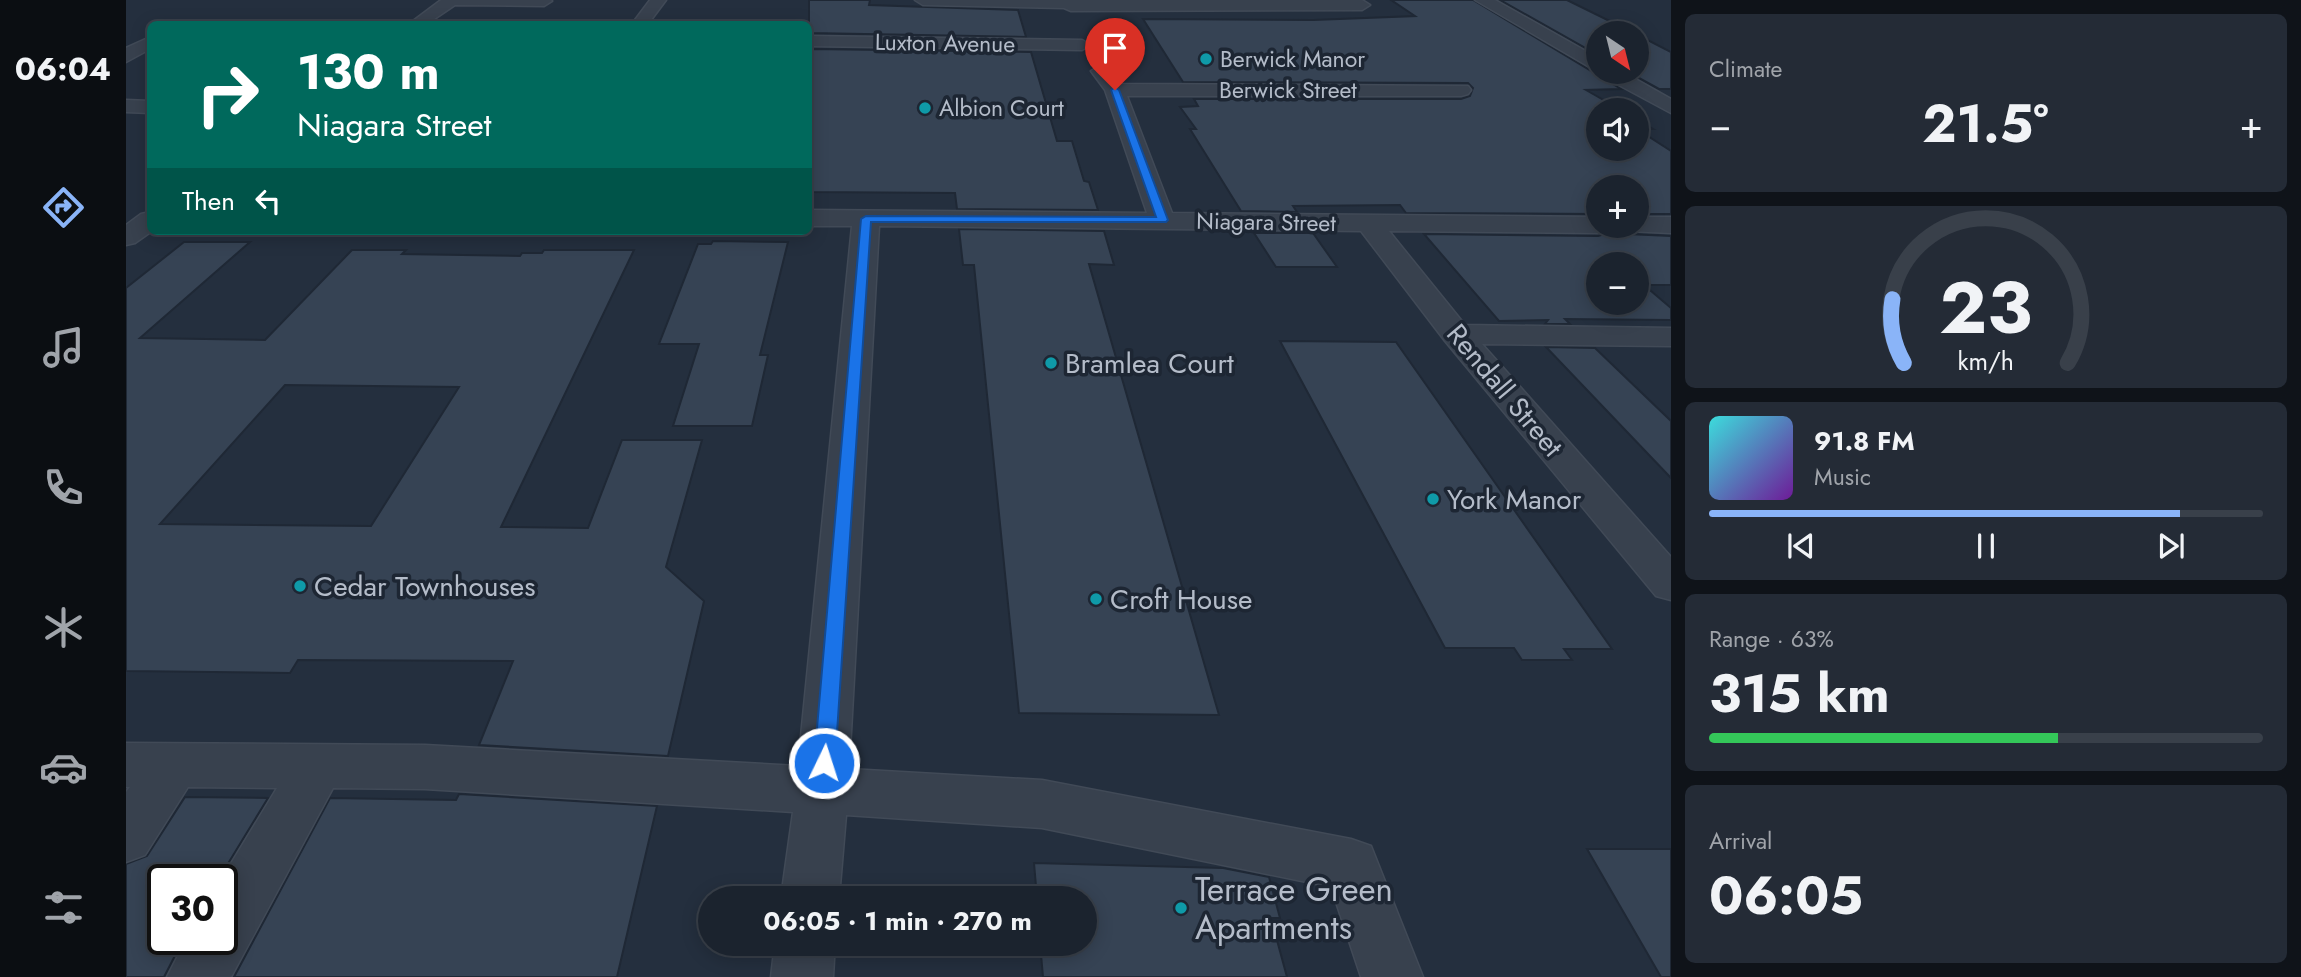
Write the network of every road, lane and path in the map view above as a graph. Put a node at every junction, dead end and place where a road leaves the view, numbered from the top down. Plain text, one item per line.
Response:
1 (451, 0) edge
2 (658, 0) edge
3 (923, 0) edge
4 (1483, 0) edge
5 (544, 1) edge
6 (1069, 3) edge
7 (1362, 5) dead end
8 (421, 21) edge
9 (642, 21) edge
10 (126, 41) edge
11 (812, 41) edge
12 (147, 42) edge
13 (147, 44) edge
14 (1082, 45) junction
15 (126, 56) edge
16 (1586, 59) edge
17 (1630, 84) edge
18 (1115, 90) junction
19 (1461, 90) dead end
20 (126, 106) edge
21 (147, 107) edge
22 (1671, 107) edge
23 (126, 213) edge
24 (147, 213) edge
25 (812, 219) edge
26 (866, 219) junction
27 (1162, 220) junction
28 (147, 221) edge
29 (1370, 225) junction
30 (1586, 225) edge
31 (1649, 225) edge
32 (1671, 225) edge
33 (126, 237) edge
34 (1456, 334) junction
35 (1671, 337) edge
36 (1671, 585) edge
37 (150, 766) edge
38 (318, 766) junction
39 (822, 789) junction
40 (126, 837) edge
41 (811, 886) edge
42 (238, 906) edge
43 (210, 955) edge
44 (804, 956) edge
45 (198, 977) edge
46 (802, 977) edge
47 (1392, 977) edge

1 - 5 street
1 - 8 street
2 - 9 street
3 - 6 street
4 - 16 street
6 - 7 street
6 - 14 street
10 - 12 street
11 - 14 street, Luxton Avenue
13 - 15 street
14 - 18 street
17 - 22 street
18 - 19 street, Berwick Street
18 - 27 street
20 - 21 street
23 - 24 street
25 - 26 street, Niagara Street
26 - 27 street, Niagara Street
26 - 39 street
27 - 29 street, Niagara Street
28 - 33 street
29 - 30 street, Niagara Street
29 - 34 street, Rendall Street
31 - 32 street
34 - 35 street
34 - 36 street, Rendall Street
37 - 38 street
37 - 40 street
38 - 39 street
38 - 42 street
39 - 41 street
39 - 47 street
43 - 45 street
44 - 46 street

